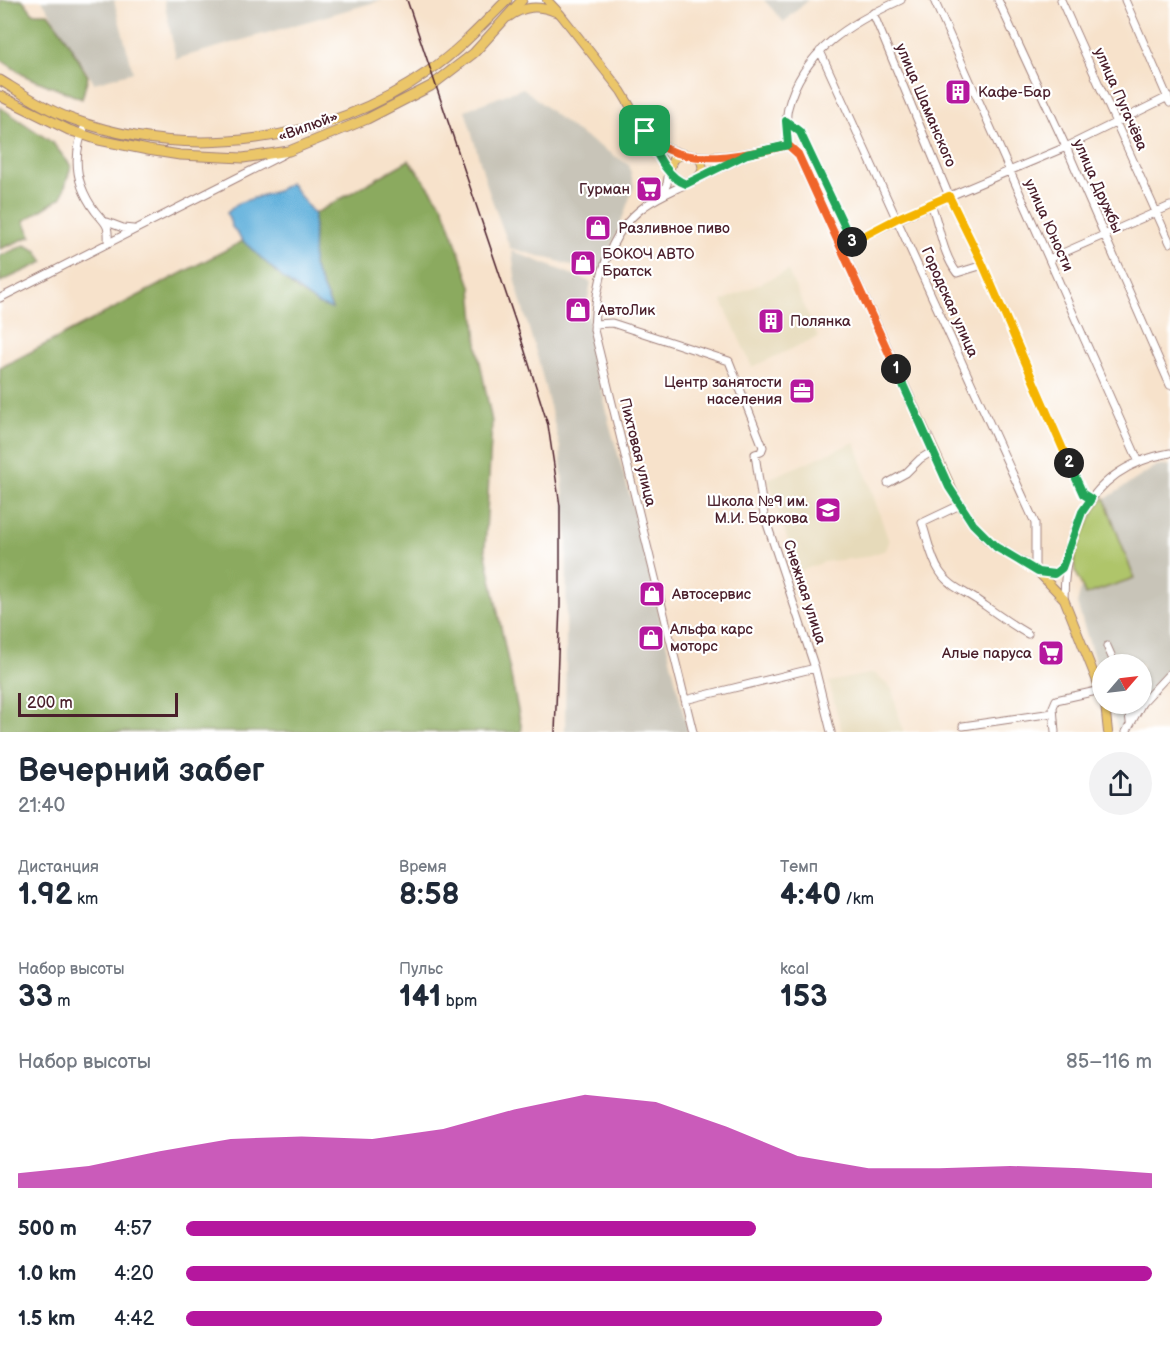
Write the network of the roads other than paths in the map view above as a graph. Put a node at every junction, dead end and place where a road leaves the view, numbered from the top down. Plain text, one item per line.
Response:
1 (501, 0) edge
2 (507, 0) edge
3 (522, 0) edge
4 (549, 0) edge
5 (901, 0) edge
6 (934, 0) edge
7 (998, 0) edge
8 (1061, 0) edge
9 (1125, 0) edge
10 (873, 13) junction
11 (492, 14) junction
12 (561, 15) junction
13 (504, 21) junction
14 (820, 51) junction
15 (0, 80) edge
16 (0, 96) edge
17 (1169, 100) edge
18 (786, 121) junction
19 (1116, 122) junction
20 (86, 123) junction
21 (645, 131) junction
22 (81, 134) junction
23 (788, 145) junction
24 (1066, 147) junction
25 (289, 151) junction
26 (684, 154) junction
27 (747, 154) junction
28 (694, 156) junction
29 (669, 171) junction
30 (1010, 171) junction
31 (697, 179) junction
32 (686, 184) junction
33 (949, 196) junction
34 (659, 197) junction
35 (931, 204) junction
36 (1170, 206) edge
37 (1156, 213) junction
38 (898, 218) junction
39 (106, 222) junction
40 (135, 229) junction
41 (1105, 234) junction
42 (852, 242) junction
43 (108, 243) junction
44 (1170, 243) edge
45 (841, 247) junction
46 (1049, 259) junction
47 (983, 265) junction
48 (0, 298) edge
49 (594, 324) junction
50 (1170, 385) edge
51 (933, 451) junction
52 (1170, 453) edge
53 (1138, 460) junction
54 (888, 483) dead end
55 (1091, 499) junction
56 (960, 505) junction
57 (1067, 557) junction
58 (1036, 571) junction
59 (1064, 599) junction
60 (1028, 634) dead end
61 (1107, 646) dead end
62 (1111, 654) edge
63 (815, 668) junction
64 (1092, 668) edge
65 (1170, 673) edge
66 (1092, 694) edge
67 (685, 700) junction
68 (1053, 713) junction
69 (1106, 714) edge
70 (963, 726) dead end
71 (1128, 728) edge
72 (693, 732) edge
73 (831, 732) edge
74 (1055, 732) edge
75 (1108, 732) edge

1 - 11 street
2 - 11 highway, «Вилюй»
3 - 13 highway, «Вилюй»
4 - 12 main road
5 - 10 street
6 - 30 street, улица Юности
7 - 24 street, улица Дружбы
8 - 19 street, улица Пугачёва
9 - 17 street
10 - 14 street
10 - 33 street, улица Шаманского
11 - 20 highway, «Вилюй»
12 - 13 main road
12 - 21 main road
13 - 25 highway, «Вилюй»
14 - 18 street
14 - 38 street, Городская улица
15 - 20 highway, «Вилюй»
16 - 22 highway, «Вилюй»
17 - 19 street
18 - 23 street
18 - 42 street
19 - 24 street
19 - 37 street, улица Пугачёва
20 - 22 street
21 - 26 main road
21 - 29 main road
22 - 25 highway, «Вилюй»
22 - 39 street
23 - 27 main road
23 - 45 main road
24 - 30 street
24 - 41 street, улица Дружбы
25 - 40 street
26 - 28 main road
26 - 29 main road
27 - 28 main road
27 - 31 main road
28 - 31 main road
29 - 32 main road
29 - 34 street
30 - 33 street
30 - 46 street, улица Юности
31 - 32 main road
32 - 34 street, Пихтовая улица
33 - 35 street
33 - 47 street, улица Шаманского
34 - 49 street, Пихтовая улица
35 - 38 street
35 - 47 street
36 - 37 street
37 - 41 street
37 - 44 street, улица Пугачёва
38 - 42 street
38 - 58 street, Городская улица
39 - 40 street
39 - 43 street
40 - 43 street
41 - 46 street
41 - 50 street, улица Дружбы
42 - 45 street
43 - 48 street
45 - 51 main road
46 - 53 street, улица Юности
47 - 55 street, улица Шаманского
49 - 63 street, Снежная улица
49 - 67 street, Пихтовая улица
51 - 54 street
51 - 56 main road
52 - 53 street
53 - 55 street
55 - 57 street
56 - 58 main road
56 - 60 street
57 - 58 street
57 - 59 street
58 - 59 main road
59 - 64 main road
61 - 62 street
63 - 67 street
63 - 73 street, Снежная улица
65 - 71 street
66 - 68 street
67 - 72 street, Пихтовая улица
68 - 70 street
68 - 74 street
69 - 75 main road

